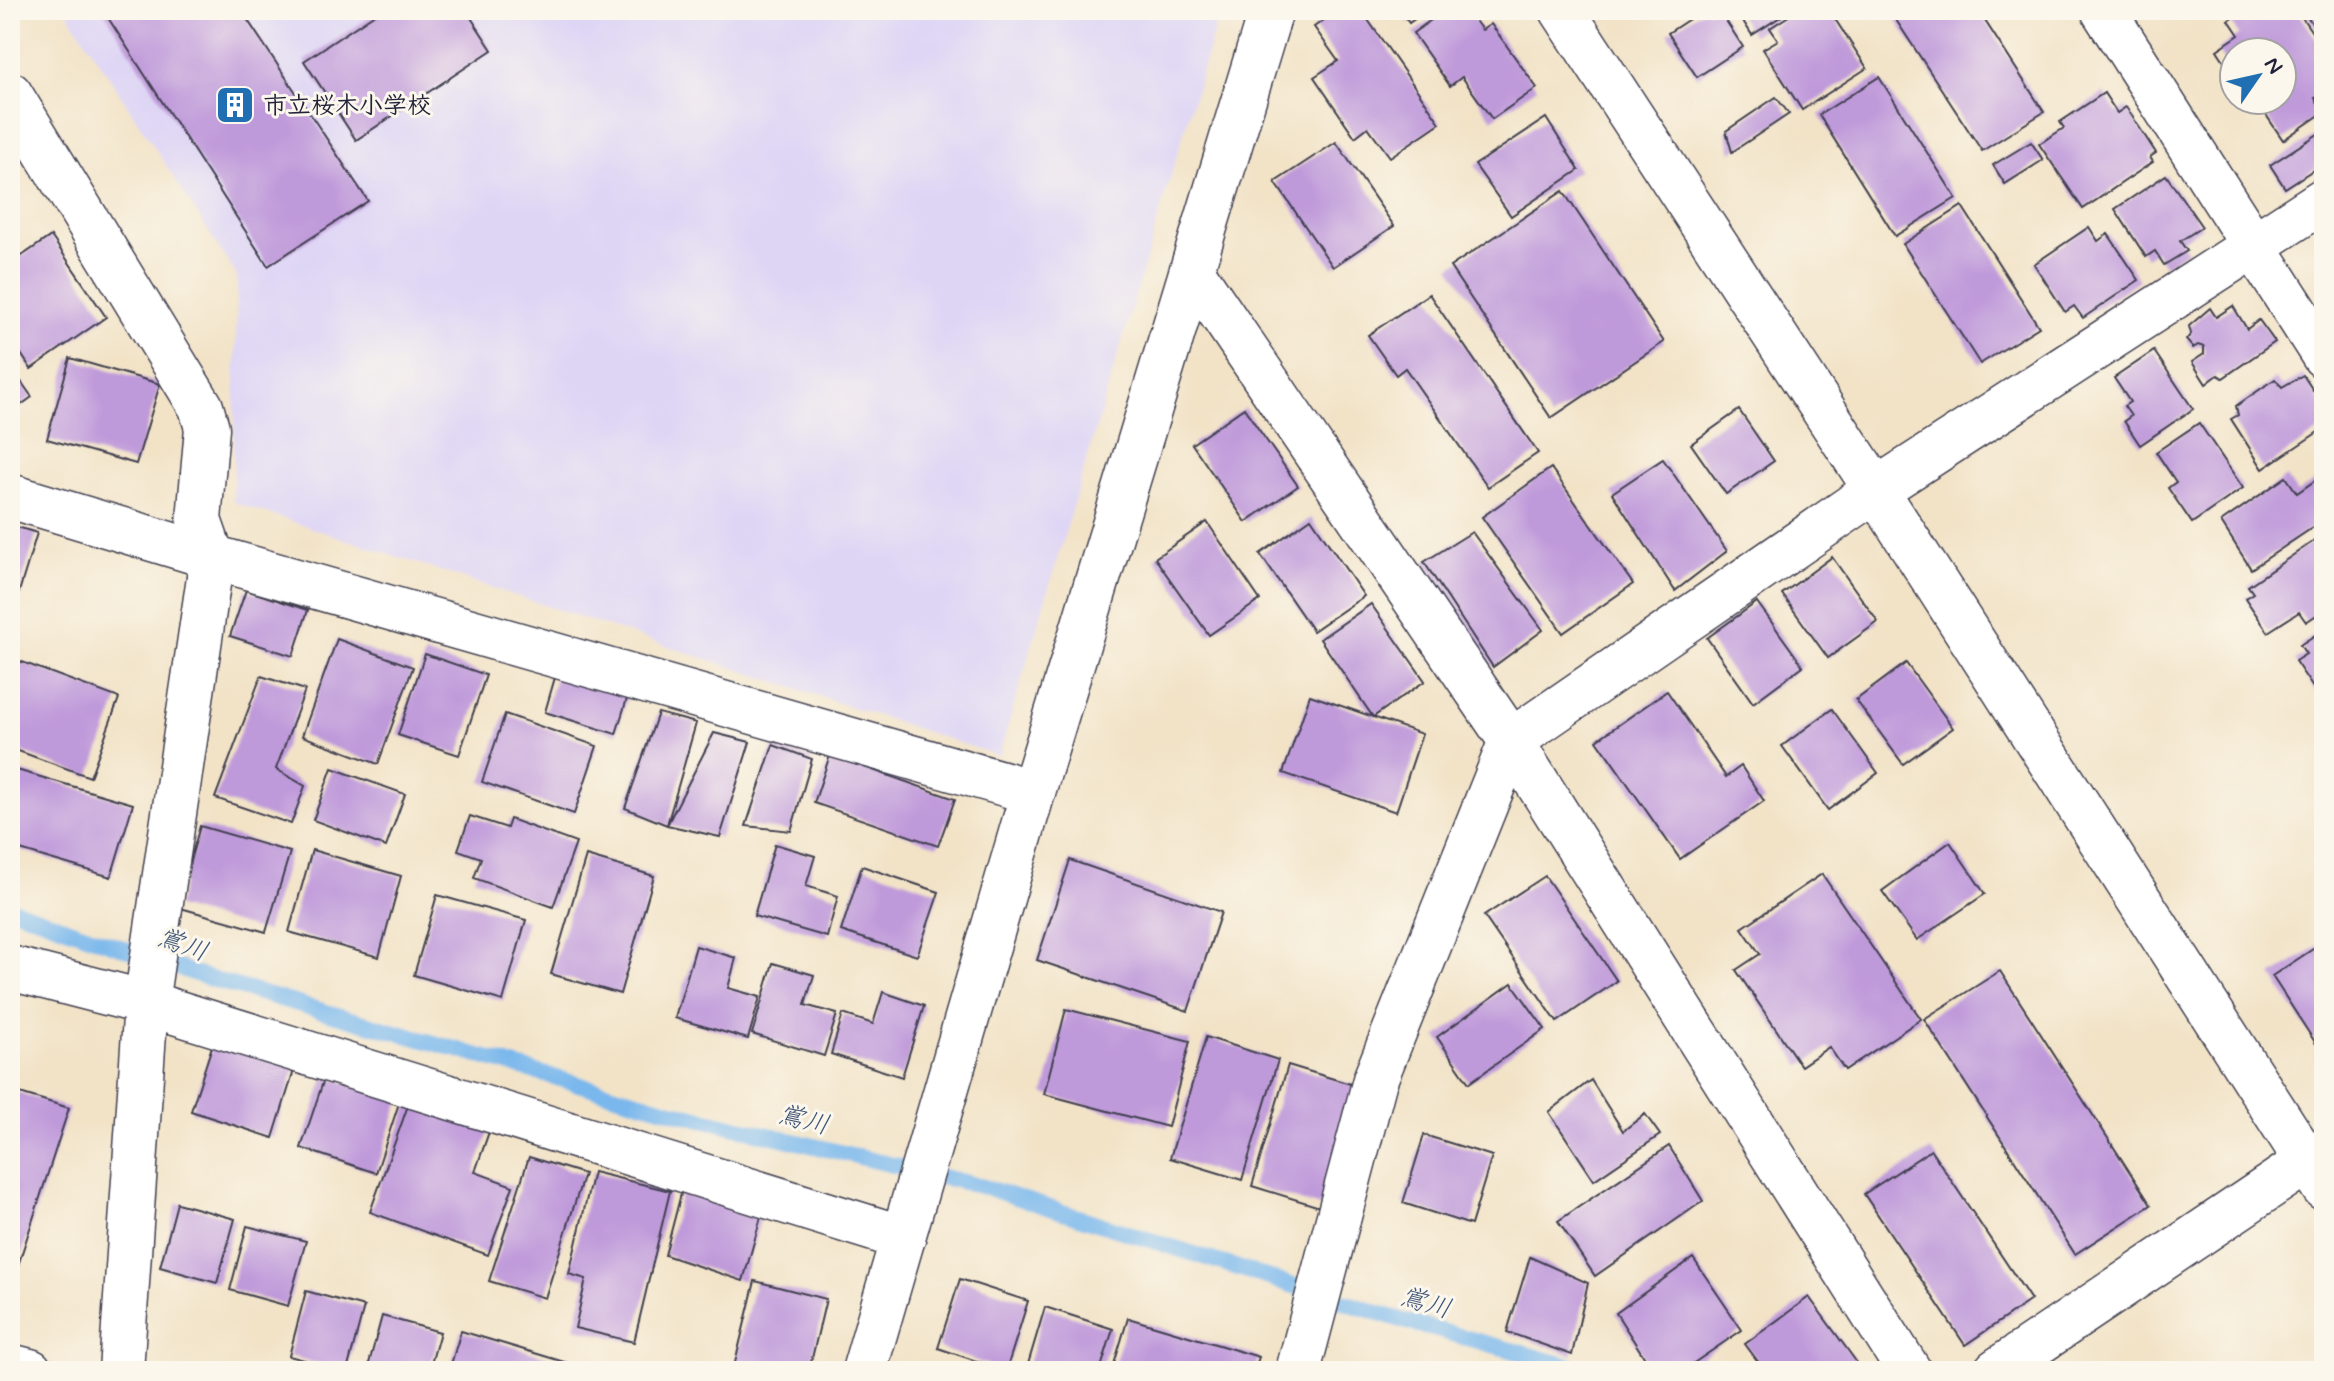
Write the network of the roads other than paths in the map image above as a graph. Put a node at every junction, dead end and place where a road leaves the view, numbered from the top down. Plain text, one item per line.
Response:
1 (1271, 10) edge
2 (1562, 10) edge
3 (2103, 10) edge
4 (10, 94) edge
5 (2324, 200) edge
6 (2254, 246) junction
7 (1193, 272) junction
8 (2324, 356) edge
9 (1876, 490) junction
10 (10, 496) edge
11 (212, 557) junction
12 (1511, 741) junction
13 (1033, 792) junction
14 (10, 968) edge
15 (146, 1003) junction
16 (2318, 1166) edge
17 (903, 1238) junction
18 (10, 1366) edge
19 (30, 1371) edge
20 (121, 1371) edge
21 (864, 1371) edge
22 (1298, 1371) edge
23 (1909, 1371) edge
24 (1996, 1371) edge

1 - 7 street
2 - 9 street
3 - 6 street
4 - 11 street
5 - 6 street
6 - 8 street
6 - 9 street
7 - 12 street
7 - 13 street
9 - 12 street
9 - 16 street
10 - 11 street
11 - 13 street
11 - 15 street
12 - 22 street
12 - 23 street
13 - 17 street
14 - 15 street
15 - 17 street
15 - 20 street
16 - 24 street
17 - 21 street
18 - 19 street

